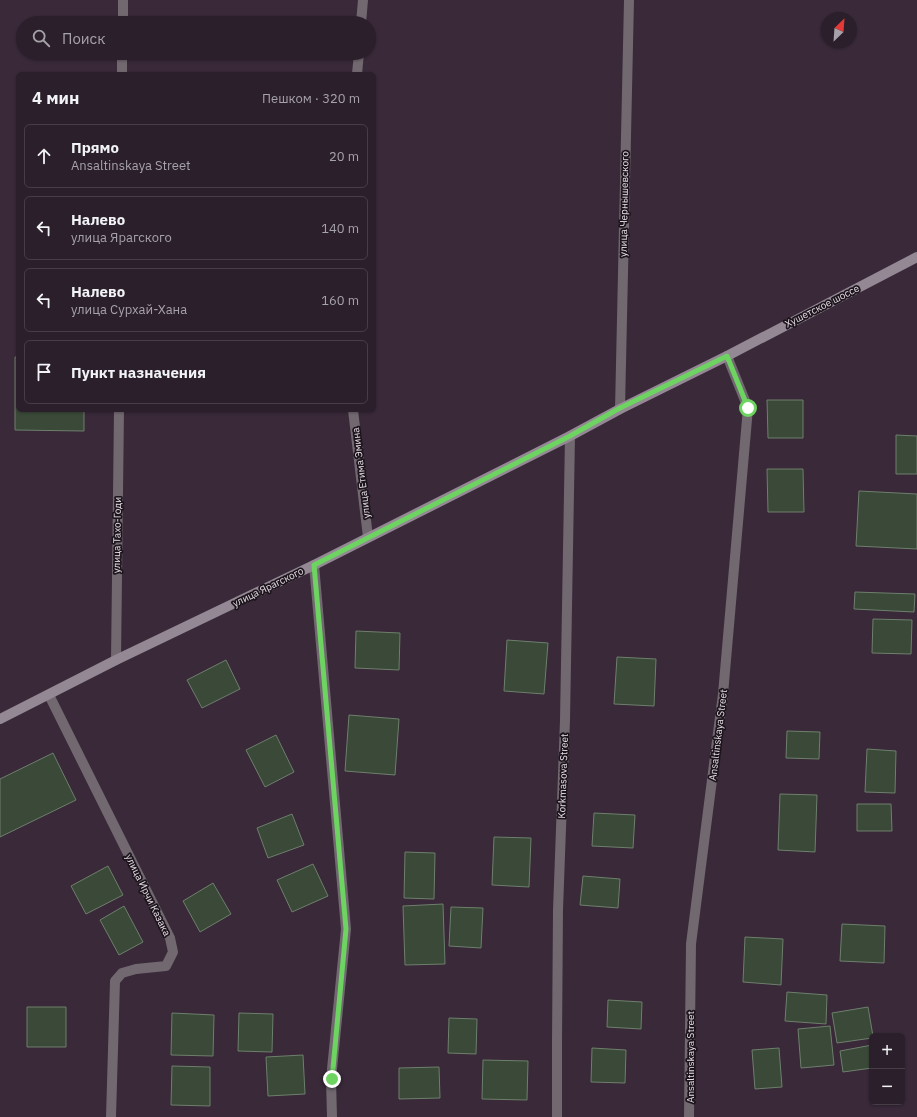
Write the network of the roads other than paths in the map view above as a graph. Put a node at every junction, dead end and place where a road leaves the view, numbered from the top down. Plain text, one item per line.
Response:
1 (123, 0) edge
2 (363, 0) edge
3 (629, 0) edge
4 (122, 16) edge
5 (362, 16) edge
6 (122, 60) edge
7 (358, 60) edge
8 (122, 72) edge
9 (357, 72) edge
10 (917, 257) edge
11 (727, 356) junction
12 (620, 408) junction
13 (119, 412) edge
14 (353, 412) edge
15 (570, 436) junction
16 (368, 537) junction
17 (314, 565) junction
18 (116, 660) junction
19 (50, 695) junction
20 (0, 719) edge
21 (111, 1117) edge
22 (332, 1117) edge
23 (557, 1117) edge
24 (689, 1117) edge

1 - 4 street
2 - 5 street
3 - 12 street, улица Чернышевского
6 - 8 street
7 - 9 street
10 - 11 main road, Хушетское шоссе
11 - 12 main road, улица Ярагского
11 - 24 street, Ansaltinskaya Street
12 - 15 main road, улица Ярагского
13 - 18 street, улица Тахо-Годи
14 - 16 street, улица Етима Эмина
15 - 16 main road, улица Ярагского
15 - 23 street, Korkmasova Street
16 - 17 main road, улица Ярагского
17 - 18 main road, улица Ярагского
17 - 22 street
18 - 19 main road, улица Ярагского
19 - 20 main road, улица Ярагского
19 - 21 street, улица Ирчи Казака

